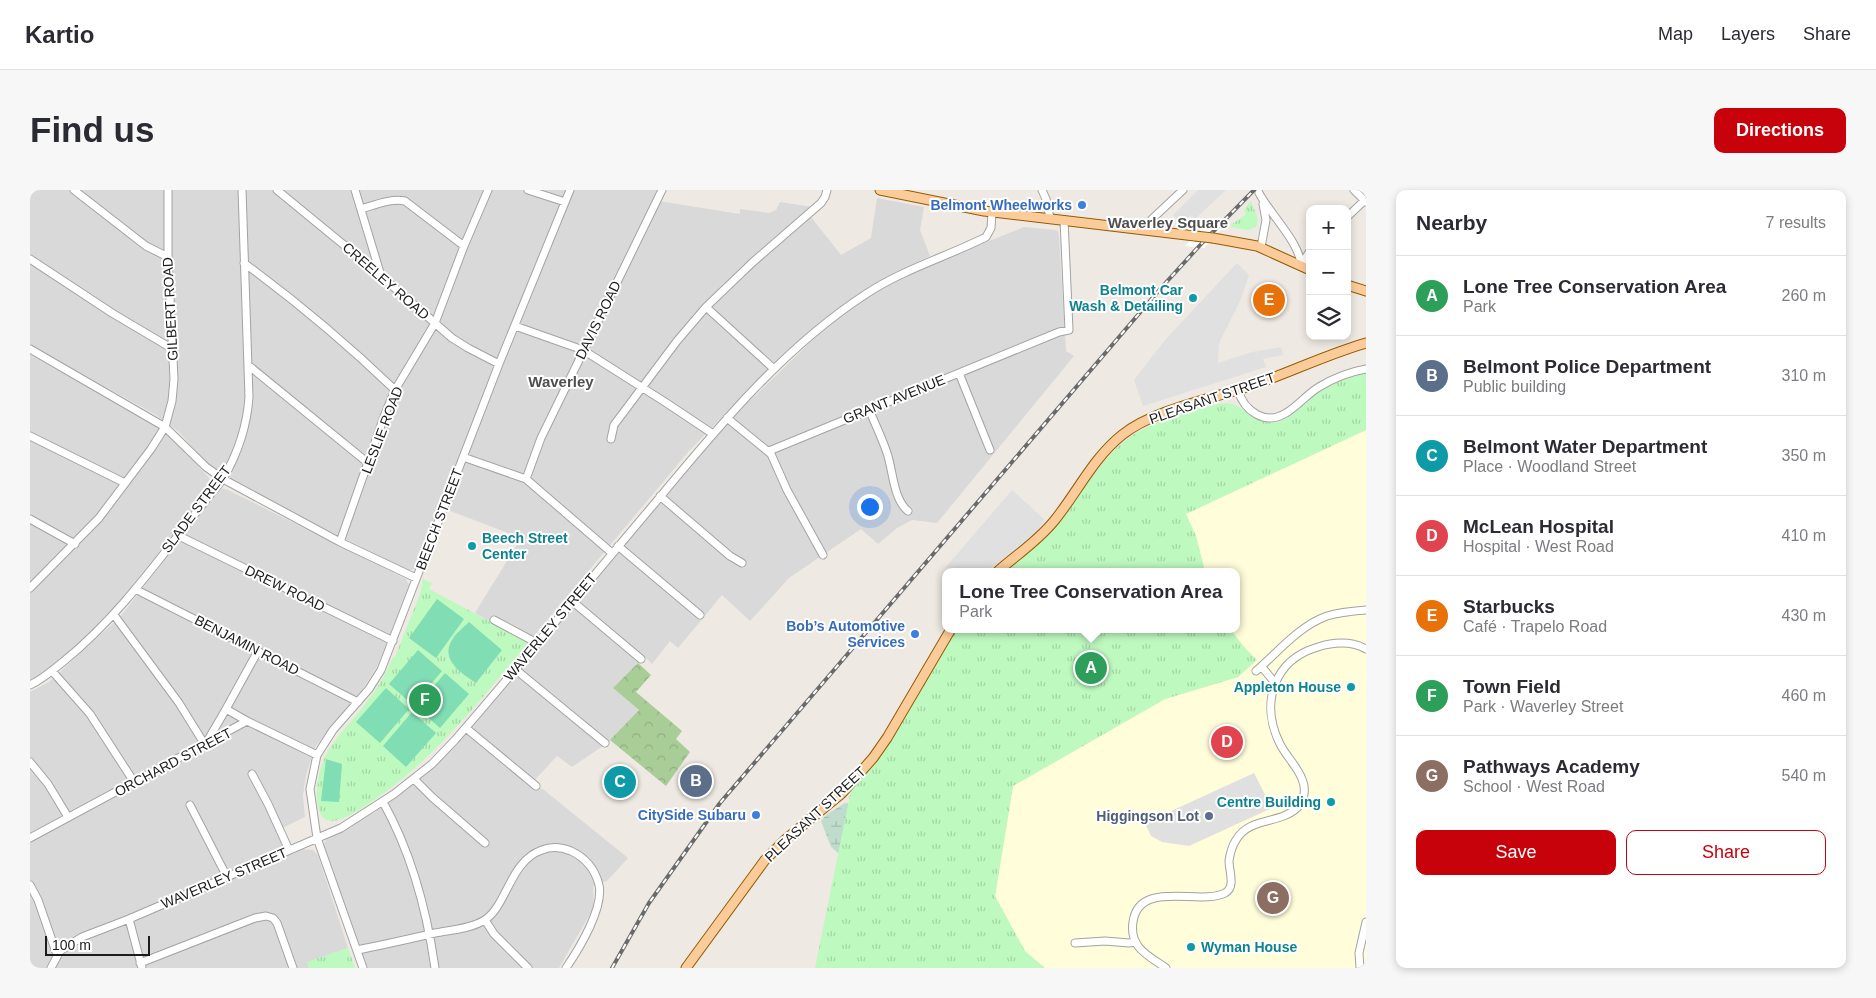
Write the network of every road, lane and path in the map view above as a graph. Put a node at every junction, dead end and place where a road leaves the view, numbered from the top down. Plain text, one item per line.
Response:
1 (74, 190) edge
2 (88, 190) edge
3 (168, 190) edge
4 (242, 190) edge
5 (277, 190) edge
6 (356, 190) edge
7 (488, 190) edge
8 (528, 190) edge
9 (570, 190) edge
10 (662, 190) edge
11 (827, 190) edge
12 (880, 190) edge
13 (1042, 190) edge
14 (1183, 190) edge
15 (1354, 190) edge
16 (1259, 191) edge
17 (903, 192) edge
18 (88, 201) junction
19 (1365, 201) edge
20 (565, 202) junction
21 (361, 209) junction
22 (992, 212) junction
23 (1351, 213) edge
24 (1050, 218) junction
25 (1064, 220) junction
26 (1146, 230) junction
27 (464, 246) junction
28 (1261, 247) junction
29 (168, 257) junction
30 (30, 259) edge
31 (244, 263) junction
32 (1306, 268) edge
33 (381, 277) junction
34 (1351, 286) edge
35 (1366, 291) edge
36 (706, 307) junction
37 (435, 323) junction
38 (515, 326) junction
39 (1366, 342) edge
40 (172, 348) junction
41 (30, 349) edge
42 (582, 350) junction
43 (500, 364) junction
44 (248, 365) junction
45 (774, 369) junction
46 (1366, 369) edge
47 (959, 373) junction
48 (641, 388) junction
49 (396, 390) junction
50 (1238, 390) junction
51 (869, 409) junction
52 (727, 418) junction
53 (165, 427) junction
54 (713, 434) junction
55 (30, 436) edge
56 (611, 440) dead end
57 (990, 450) dead end
58 (769, 451) junction
59 (464, 457) junction
60 (368, 463) junction
61 (223, 478) junction
62 (526, 479) junction
63 (125, 483) junction
64 (660, 496) junction
65 (908, 511) dead end
66 (30, 519) edge
67 (177, 535) junction
68 (340, 542) junction
69 (75, 544) junction
70 (618, 546) junction
71 (612, 553) junction
72 (823, 555) dead end
73 (742, 563) dead end
74 (1002, 568) edge
75 (416, 578) junction
76 (30, 588) edge
77 (135, 589) junction
78 (572, 601) junction
79 (1366, 610) edge
80 (114, 615) junction
81 (700, 615) dead end
82 (494, 620) dead end
83 (949, 633) edge
84 (393, 641) junction
85 (537, 643) junction
86 (1366, 649) edge
87 (258, 651) junction
88 (641, 659) dead end
89 (515, 669) junction
90 (52, 671) junction
91 (1275, 683) junction
92 (30, 686) edge
93 (358, 702) junction
94 (226, 709) junction
95 (247, 721) junction
96 (466, 728) junction
97 (205, 744) junction
98 (605, 744) dead end
99 (317, 755) junction
100 (30, 762) edge
101 (252, 774) dead end
102 (414, 779) junction
103 (134, 782) junction
104 (536, 786) dead end
105 (383, 802) junction
106 (190, 806) dead end
107 (68, 817) junction
108 (30, 838) edge
109 (317, 838) junction
110 (485, 843) dead end
111 (289, 850) junction
112 (227, 877) junction
113 (30, 885) edge
114 (129, 919) junction
115 (485, 920) junction
116 (1366, 922) edge
117 (430, 934) junction
118 (1136, 942) junction
119 (1075, 943) dead end
120 (357, 950) junction
121 (57, 955) junction
122 (141, 966) edge
123 (50, 968) edge
124 (293, 968) edge
125 (363, 968) edge
126 (435, 968) edge
127 (528, 968) edge
128 (566, 968) edge
129 (686, 968) edge
130 (1166, 968) edge
131 (1360, 968) edge

1 - 18 street
2 - 18 street
3 - 29 street, GILBERT ROAD
4 - 31 street, SLADE STREET
5 - 33 street, CREELEY ROAD
6 - 21 street
7 - 27 street, LESLIE ROAD
8 - 20 street
9 - 20 street, BEECH STREET
10 - 42 street, DAVIS ROAD
11 - 36 street
12 - 17 main road
13 - 24 street
14 - 26 street
15 - 19 street
16 - 28 street
16 - 32 street
17 - 22 main road
18 - 29 street
19 - 23 street
20 - 38 street, BEECH STREET
21 - 27 street
21 - 33 street
22 - 24 main road
22 - 45 street, WAVERLEY STREET
24 - 25 main road
25 - 26 main road
25 - 47 street, GRANT AVENUE
26 - 28 main road, bridge
27 - 37 street, LESLIE ROAD
28 - 32 main road
29 - 40 street, GILBERT ROAD
30 - 40 street
31 - 44 street, SLADE STREET
31 - 49 street
33 - 37 street, CREELEY ROAD
34 - 35 main road
36 - 45 street
36 - 48 street
37 - 43 street, CREELEY ROAD
37 - 49 street, LESLIE ROAD
38 - 42 street
38 - 43 street, BEECH STREET
39 - 50 main road, PLEASANT STREET
40 - 53 street, GILBERT ROAD
41 - 53 street
42 - 48 street
42 - 62 street, DAVIS ROAD
43 - 59 street, BEECH STREET
44 - 60 street
44 - 61 street, SLADE STREET
45 - 52 street, WAVERLEY STREET
46 - 50 street
47 - 51 street, GRANT AVENUE
47 - 57 street
48 - 54 street
48 - 56 street
49 - 60 street, LESLIE ROAD
50 - 74 main road, PLEASANT STREET
51 - 58 street, GRANT AVENUE
51 - 65 street
52 - 54 street, WAVERLEY STREET
52 - 58 street
53 - 61 street
53 - 63 street, GILBERT ROAD
54 - 64 street, WAVERLEY STREET
55 - 63 street
58 - 72 street
59 - 62 street
59 - 75 street, BEECH STREET
60 - 68 street, LESLIE ROAD
61 - 67 street, SLADE STREET
61 - 68 street
62 - 71 street
63 - 69 street, GILBERT ROAD
64 - 70 street, WAVERLEY STREET
64 - 73 street
66 - 69 street
67 - 77 street, SLADE STREET
67 - 84 street, DREW ROAD
68 - 75 street
69 - 76 street, GILBERT ROAD
70 - 71 street, WAVERLEY STREET
70 - 81 street
71 - 78 street, WAVERLEY STREET
75 - 84 street, BEECH STREET
77 - 80 street, SLADE STREET
77 - 87 street, BENJAMIN ROAD
78 - 85 street, WAVERLEY STREET
78 - 88 street
79 - 91 street
80 - 90 street, SLADE STREET
80 - 97 street
82 - 85 street
83 - 129 main road, PLEASANT STREET
84 - 93 street, BEECH STREET
85 - 89 street, WAVERLEY STREET
86 - 91 street
87 - 93 street, BENJAMIN ROAD
87 - 94 street
89 - 96 street, WAVERLEY STREET
89 - 98 street
90 - 92 street, SLADE STREET
90 - 103 street
91 - 118 street
93 - 99 street, BEECH STREET
94 - 95 street
94 - 97 street
95 - 97 street, ORCHARD STREET
95 - 99 street, ORCHARD STREET
96 - 102 street, WAVERLEY STREET
96 - 104 street
97 - 103 street, ORCHARD STREET
99 - 109 street, BEECH STREET
100 - 107 street
101 - 111 street
102 - 105 street, WAVERLEY STREET
102 - 110 street
103 - 107 street, ORCHARD STREET
105 - 109 street, WAVERLEY STREET
105 - 117 street
106 - 112 street
107 - 108 street, ORCHARD STREET
109 - 111 street, WAVERLEY STREET
109 - 120 street, BEECH STREET
111 - 112 street, WAVERLEY STREET
112 - 114 street, WAVERLEY STREET
113 - 121 street
114 - 121 street, WAVERLEY STREET
114 - 122 street
115 - 117 street
115 - 127 street
115 - 128 street
116 - 131 street
117 - 120 street
117 - 126 street
118 - 119 street
118 - 130 street
120 - 125 street, BEECH STREET
121 - 123 street, WAVERLEY STREET
122 - 124 street

